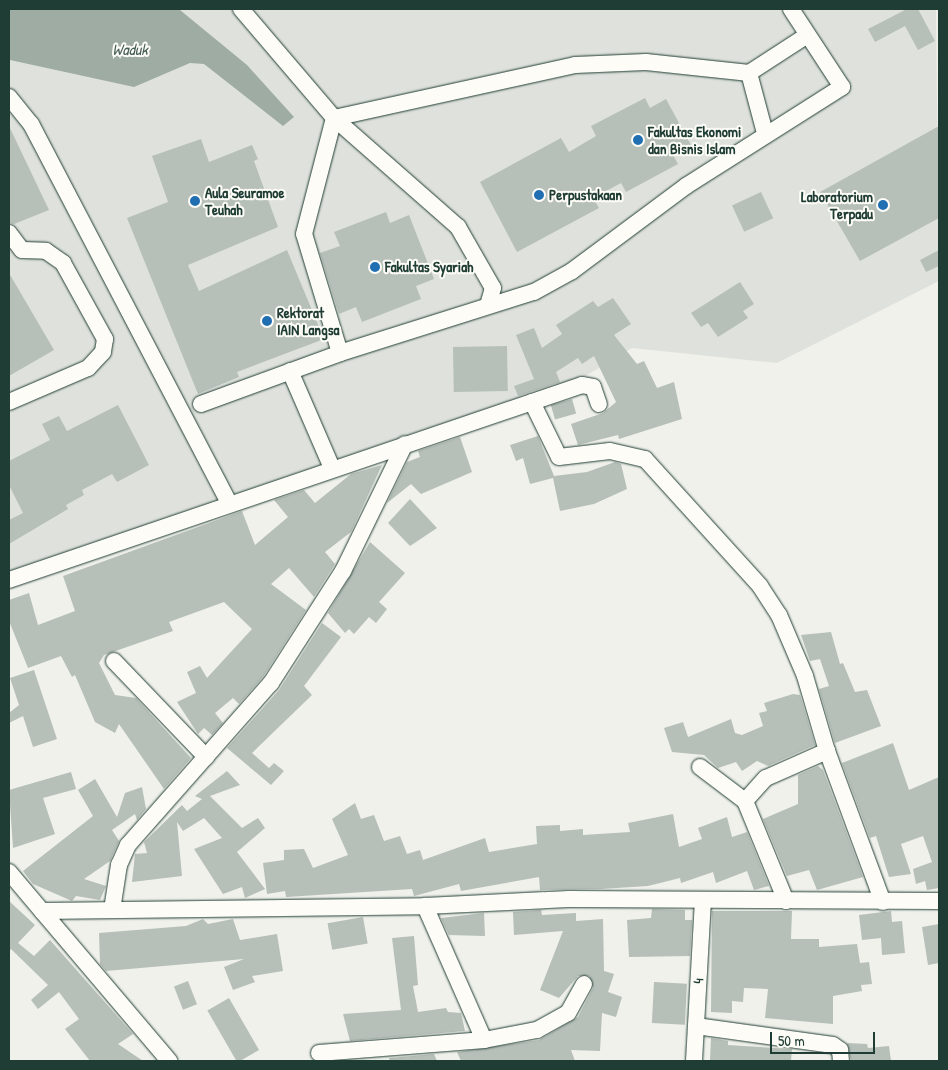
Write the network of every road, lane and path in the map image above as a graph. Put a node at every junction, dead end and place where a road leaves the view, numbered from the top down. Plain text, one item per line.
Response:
1 (241, 9) edge
2 (791, 9) edge
3 (806, 36) junction
4 (748, 73) junction
5 (9, 96) edge
6 (334, 118) junction
7 (765, 134) junction
8 (9, 233) edge
9 (488, 306) junction
10 (340, 353) junction
11 (290, 371) junction
12 (9, 402) edge
13 (532, 402) junction
14 (201, 404) dead end
15 (599, 404) dead end
16 (404, 444) junction
17 (332, 468) junction
18 (230, 504) junction
19 (9, 580) edge
20 (114, 660) dead end
21 (827, 751) junction
22 (206, 757) junction
23 (700, 767) dead end
24 (745, 801) junction
25 (9, 872) edge
26 (703, 900) junction
27 (786, 901) junction
28 (939, 901) edge
29 (883, 902) junction
30 (425, 906) junction
31 (112, 910) junction
32 (42, 911) junction
33 (584, 984) dead end
34 (696, 1026) junction
35 (484, 1040) junction
36 (319, 1053) dead end
37 (169, 1061) edge
38 (694, 1061) edge
39 (841, 1061) edge

1 - 6 street
2 - 3 street
3 - 4 street
3 - 7 street
4 - 6 street
4 - 7 street
5 - 18 street
6 - 9 street
6 - 10 street
7 - 9 street
8 - 12 street
9 - 10 street
10 - 11 street
11 - 14 street
11 - 17 street
13 - 15 street
13 - 16 street
13 - 21 street
16 - 17 street
16 - 22 street
17 - 18 street
18 - 19 street
20 - 22 street
21 - 24 street
21 - 29 street
22 - 31 street
23 - 24 street
24 - 27 street
25 - 32 street
26 - 27 street
26 - 30 street
26 - 34 street, 4
27 - 29 street
28 - 29 street
30 - 31 street
30 - 35 street
31 - 32 street
32 - 37 street
33 - 35 street
34 - 38 street, 4
34 - 39 street
35 - 36 street

